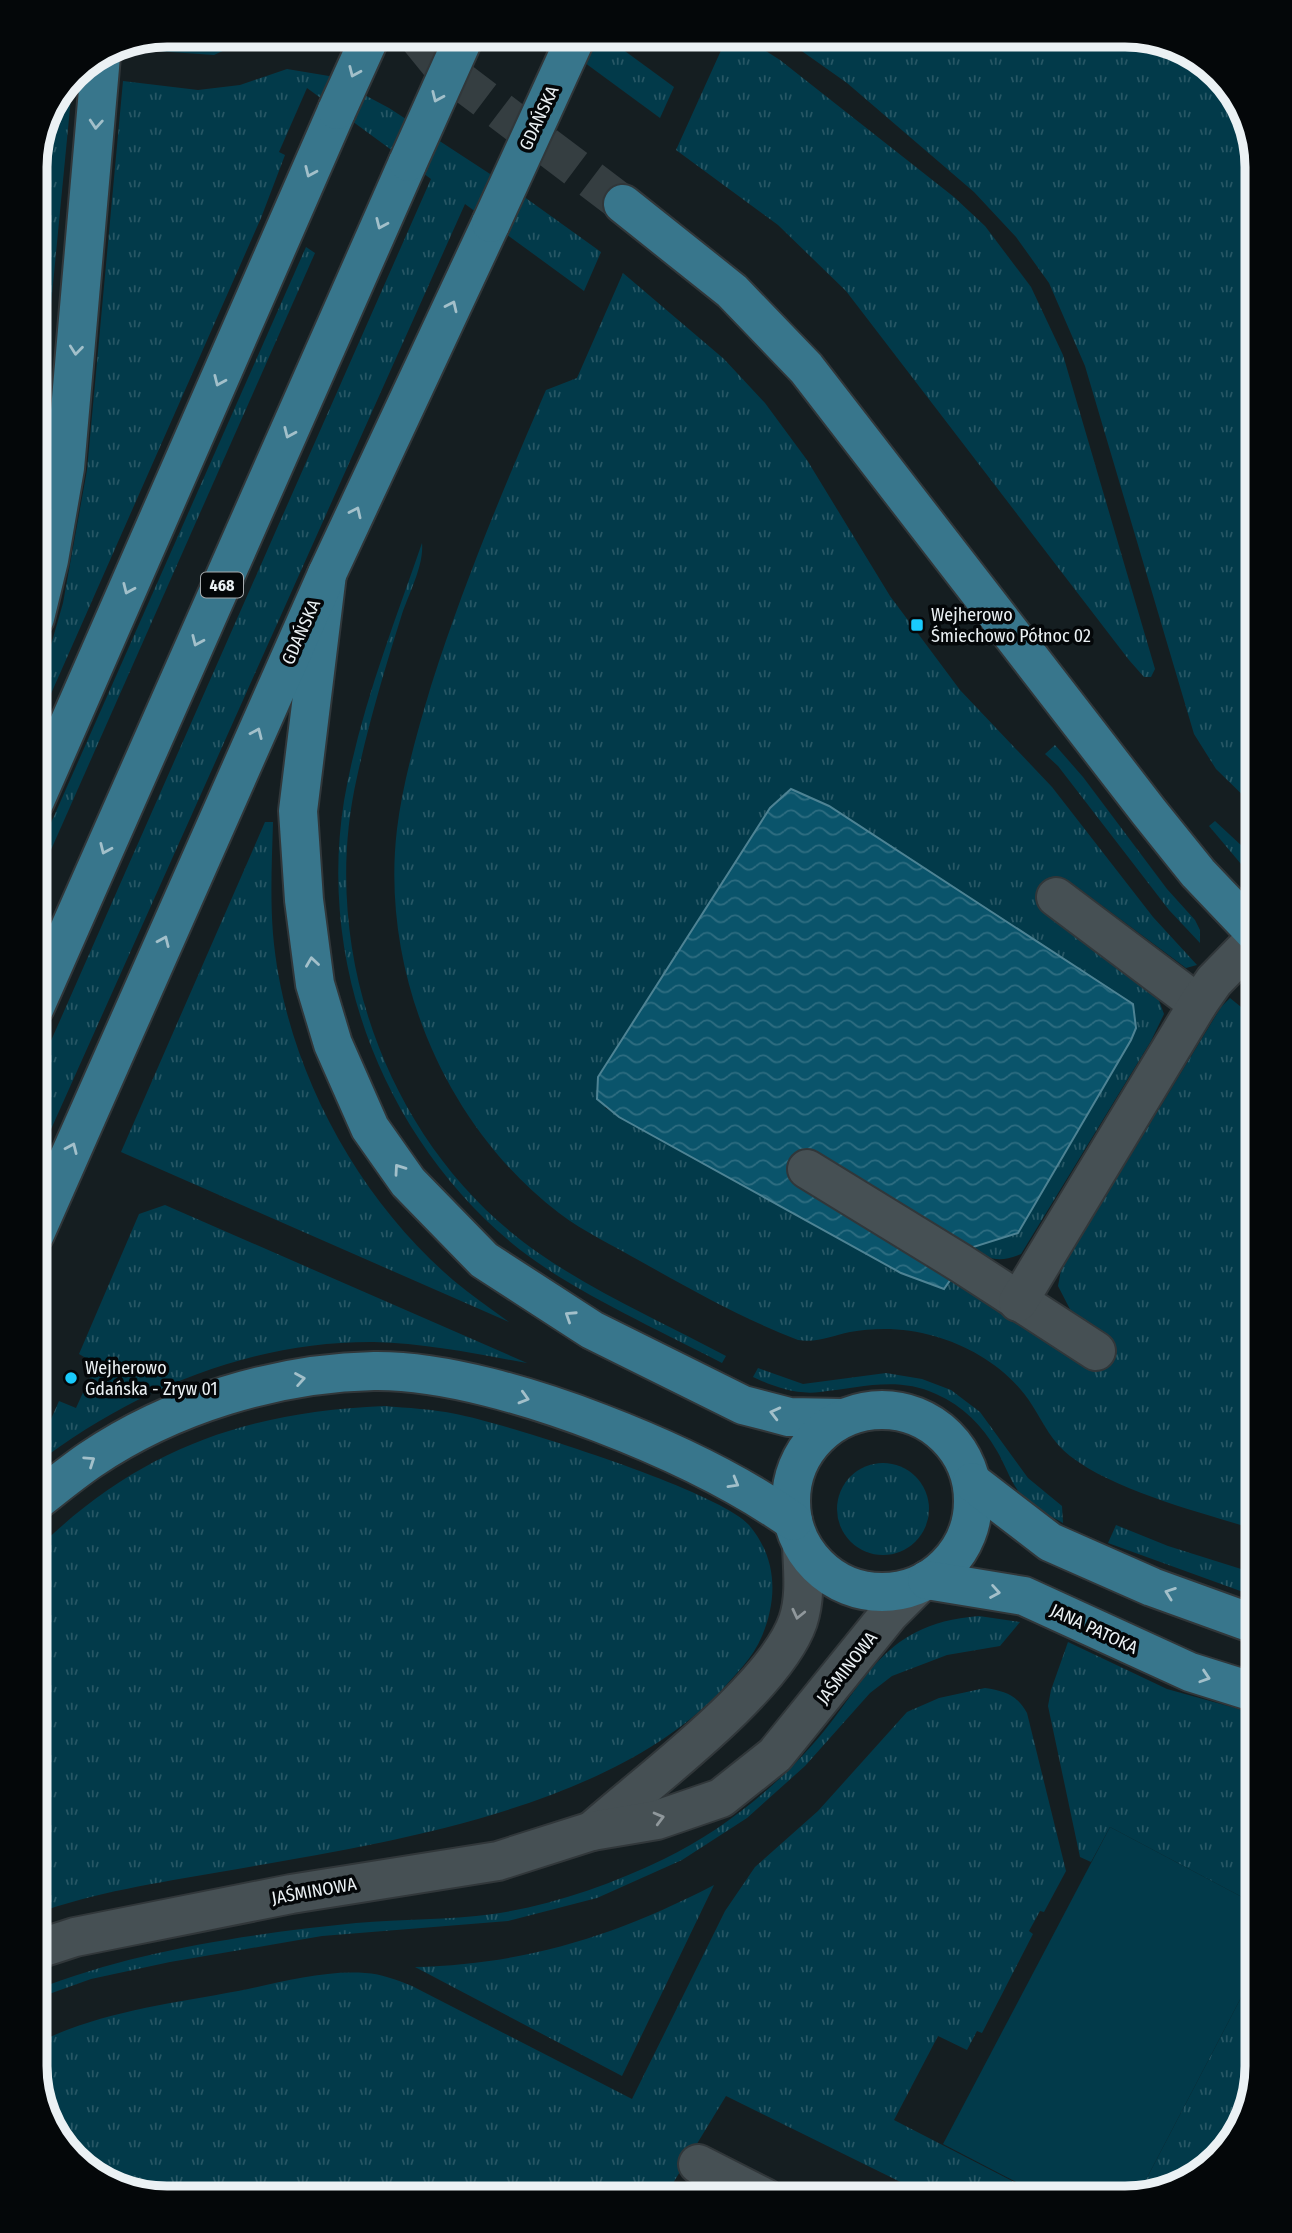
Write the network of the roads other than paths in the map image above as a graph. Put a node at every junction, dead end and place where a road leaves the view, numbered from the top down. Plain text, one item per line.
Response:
1 (365, 47) edge
2 (459, 47) edge
3 (571, 47) edge
4 (100, 68) edge
5 (623, 204) tunnel mouth
6 (48, 569) edge
7 (327, 574) junction
8 (48, 772) edge
9 (1056, 897) dead end
10 (1245, 923) edge
11 (1245, 948) edge
12 (48, 979) edge
13 (1198, 1004) junction
14 (807, 1169) dead end
15 (47, 1206) edge
16 (1018, 1302) junction
17 (1096, 1351) dead end
18 (843, 1418) junction
19 (972, 1482) junction
20 (47, 1493) edge
21 (797, 1534) junction
22 (921, 1584) junction
23 (1245, 1621) edge
24 (1245, 1689) edge
25 (592, 1831) junction
26 (47, 1946) edge
27 (698, 2164) dead end
28 (741, 2186) edge

1 -> 8 main road, bridge
2 -> 12 main road, 468, bridge
7 -> 3 main road, GDAŃSKA, bridge
4 -> 6 main road
5 - 10 main road
15 -> 7 main road, GDAŃSKA
18 -> 7 main road
9 - 13 street
11 - 13 street
13 - 16 street
14 - 16 street
16 - 17 street
18 - 19 main road
18 - 21 main road
19 - 22 main road
23 -> 19 main road
20 -> 21 main road
21 - 22 main road
21 -> 25 street, JAŚMINOWA
22 -> 24 main road, JANA PATOKA
25 -> 22 street, JAŚMINOWA
25 - 26 street, JAŚMINOWA
27 - 28 street

